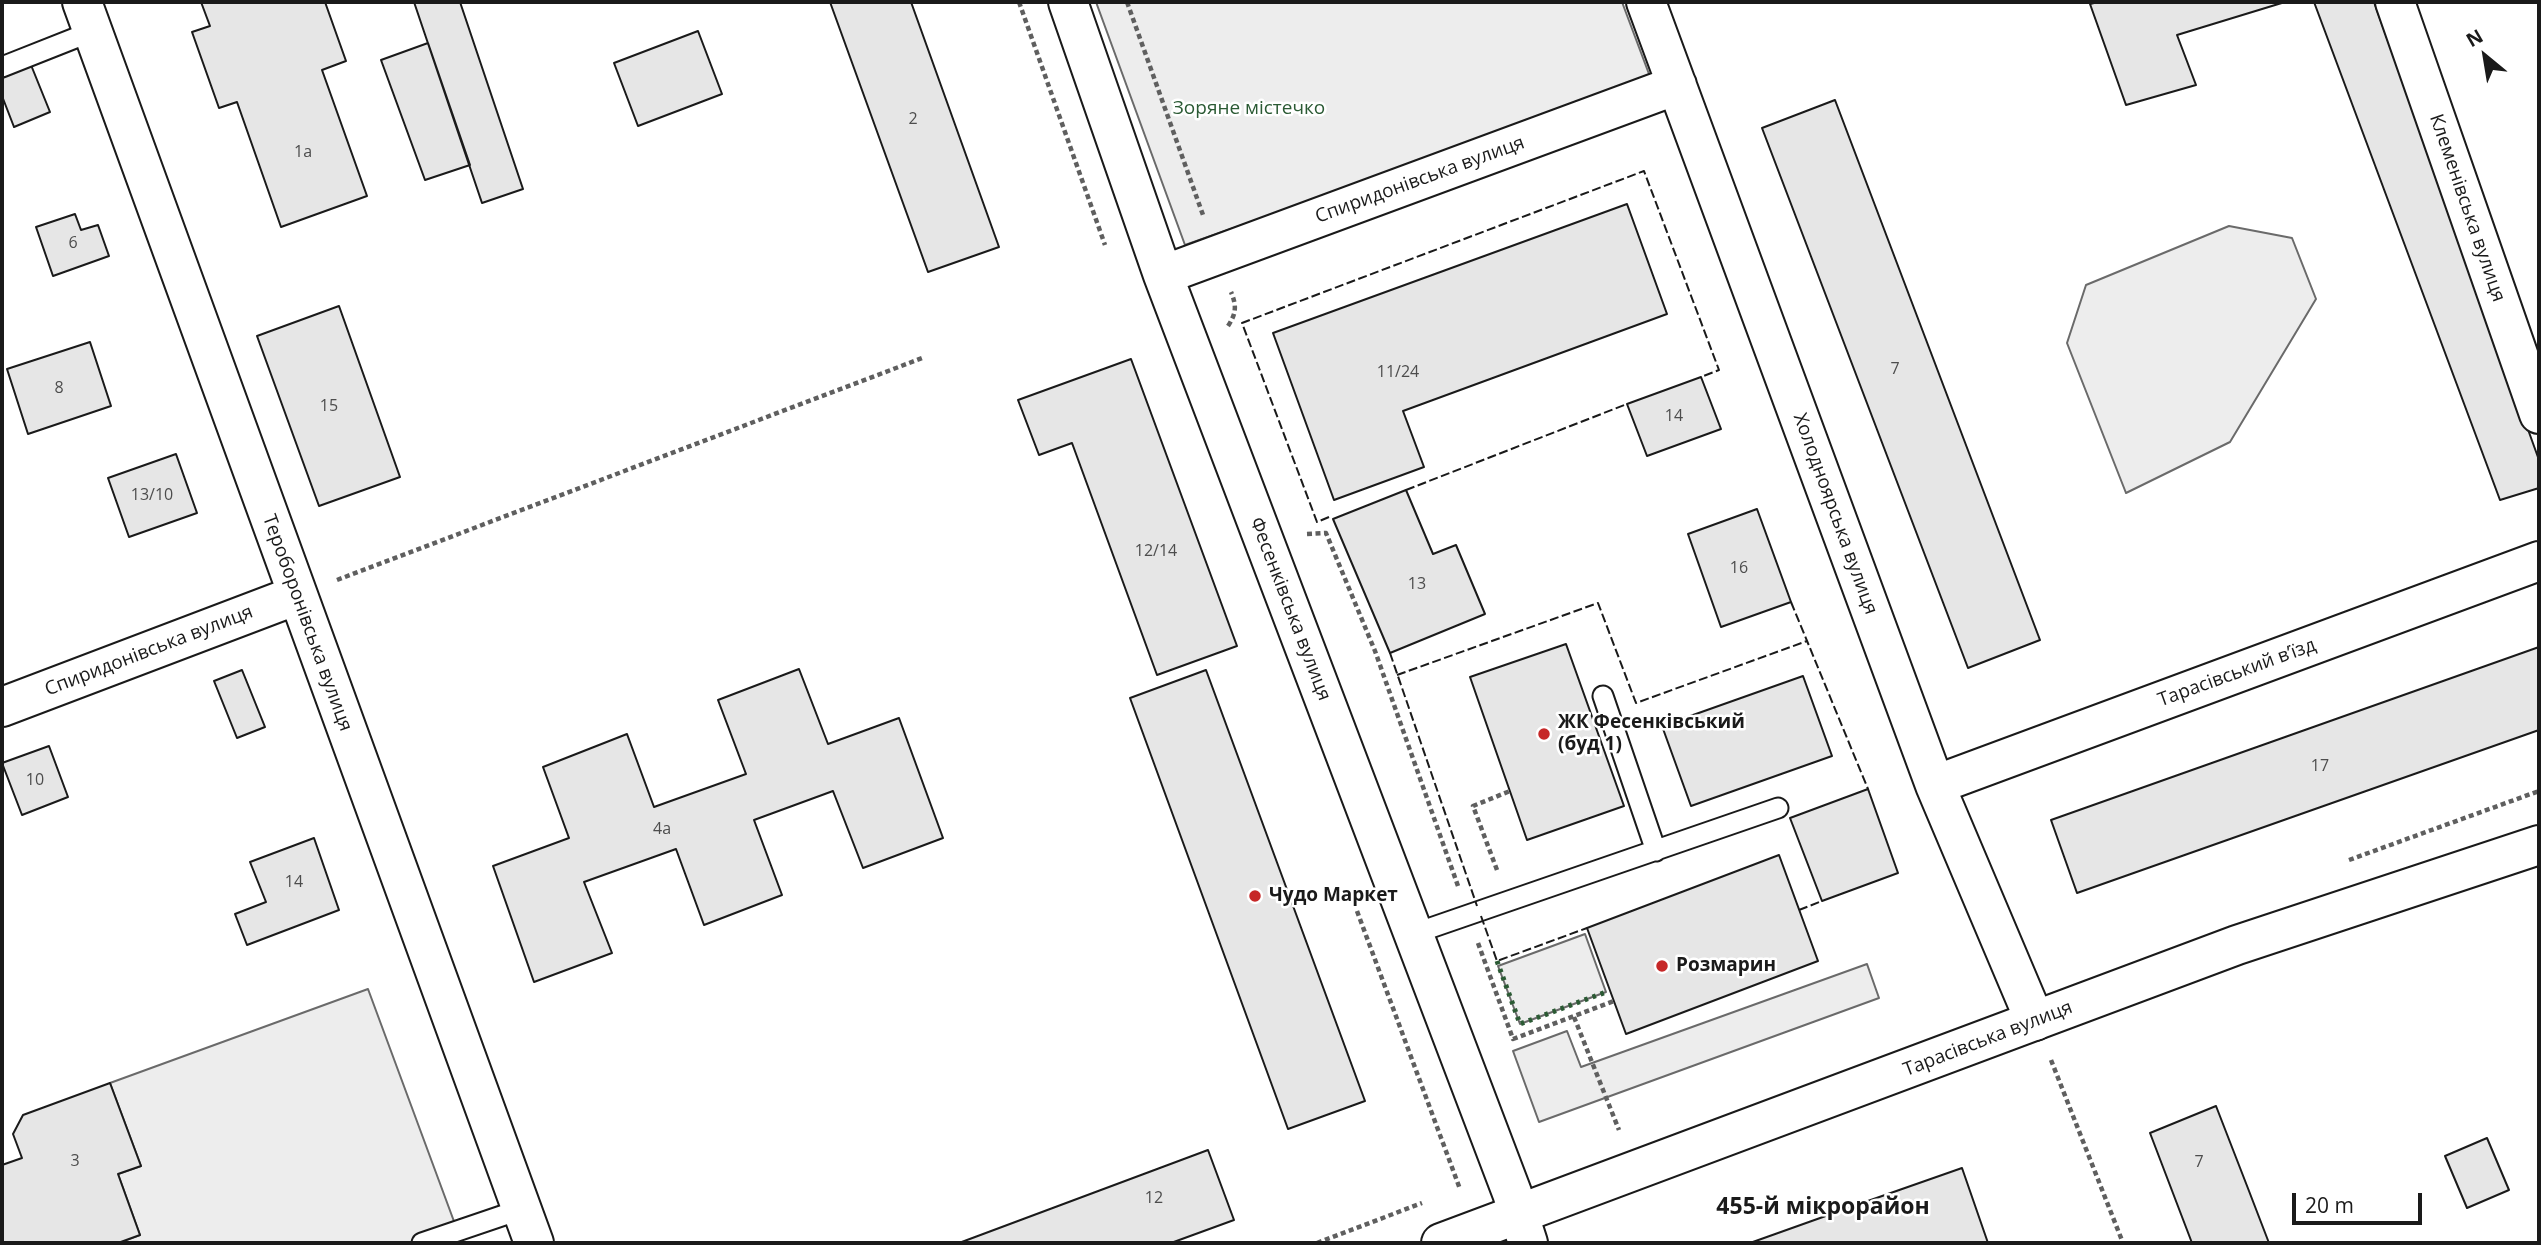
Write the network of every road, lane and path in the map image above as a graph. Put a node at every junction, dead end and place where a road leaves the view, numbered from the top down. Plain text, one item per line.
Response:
1 (1068, 2) edge
2 (1127, 2) edge
3 (1646, 2) edge
4 (2395, 2) edge
5 (87, 16) edge
6 (2, 66) edge
7 (1676, 85) junction
8 (1217, 255) junction
9 (1163, 275) junction
10 (925, 357) dead end
11 (2539, 414) edge
12 (1303, 531) dead end
13 (2539, 561) edge
14 (297, 595) junction
15 (1603, 696) dead end
16 (2, 707) edge
17 (1935, 785) junction
18 (1510, 791) dead end
19 (1778, 808) dead end
20 (2539, 845) edge
21 (1656, 851) junction
22 (1509, 901) junction
23 (1468, 915) junction
24 (1413, 934) junction
25 (1614, 1001) dead end
26 (1573, 1016) junction
27 (2035, 1021) junction
28 (2051, 1060) dead end
29 (1619, 1130) dead end
30 (1460, 1189) dead end
31 (1447, 1194) dead end
32 (1434, 1199) dead end
33 (528, 1226) edge
34 (1524, 1229) edge
35 (422, 1243) edge
36 (1317, 1243) edge
37 (1441, 1243) edge
38 (2123, 1243) edge

1 - 9 street, Фесенківська вулиця
2 - 8 path
3 - 7 street, Холодноярська вулиця
4 - 11 street, Клеменівська вулиця
5 - 6 lane
5 - 14 street, Тероборонівська вулиця
7 - 8 street, Спиридонівська вулиця
7 - 17 street, Холодноярська вулиця
8 - 9 street, Спиридонівська вулиця
9 - 24 street, Фесенківська вулиця
10 - 14 path
12 - 23 path
13 - 17 street, Тарасівський в’їзд
14 - 16 street, Спиридонівська вулиця
14 - 33 street, Тероборонівська вулиця
15 - 21 lane
17 - 27 street, Холодноярська вулиця
18 - 22 path
19 - 21 lane
20 - 27 street, Тарасівська вулиця
21 - 22 lane
22 - 23 lane
23 - 24 lane
23 - 26 path
24 - 34 street, Фесенківська вулиця
25 - 26 path
26 - 29 path
27 - 34 street, Тарасівська вулиця
28 - 38 path
30 - 31 path
32 - 36 path
33 - 35 lane
34 - 37 street, Тарасівська вулиця

